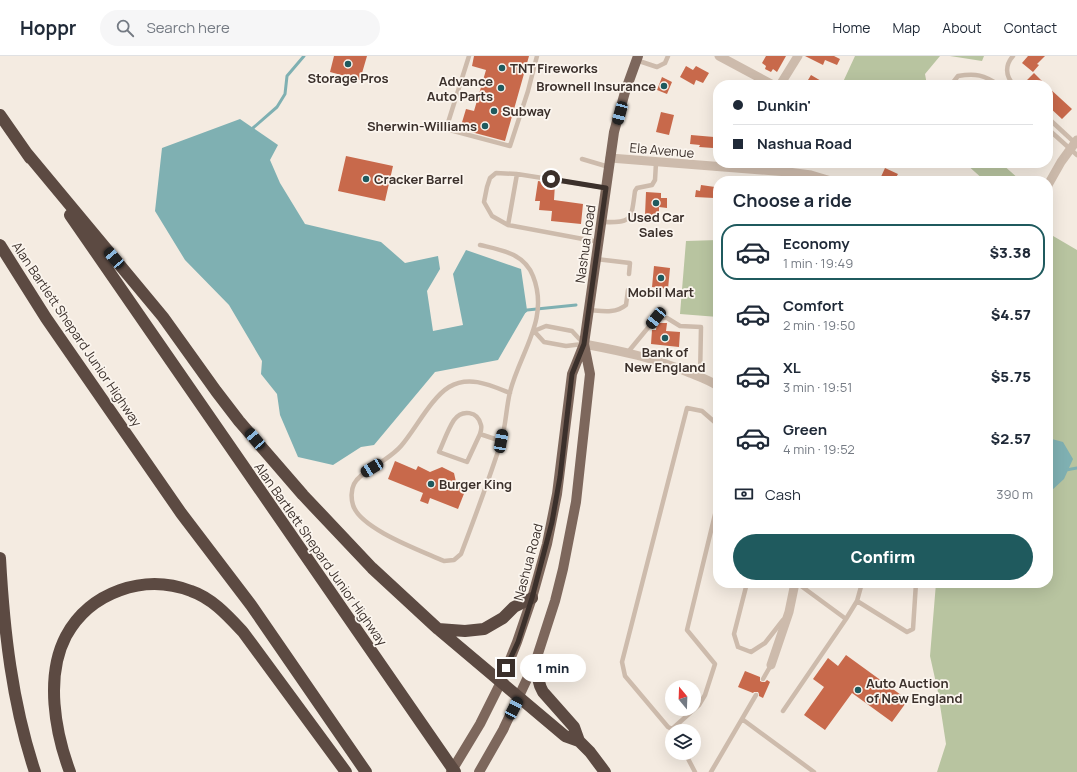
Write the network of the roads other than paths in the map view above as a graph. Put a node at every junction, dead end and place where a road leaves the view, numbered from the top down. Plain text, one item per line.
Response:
1 (469, 56) edge
2 (537, 56) edge
3 (668, 56) edge
4 (720, 56) edge
5 (798, 56) edge
6 (1013, 56) edge
7 (637, 58) edge
8 (764, 80) edge
9 (783, 80) edge
10 (955, 80) edge
11 (991, 80) edge
12 (1009, 80) edge
13 (600, 85) dead end
14 (625, 92) junction
15 (0, 115) edge
16 (1053, 123) edge
17 (1053, 132) edge
18 (1075, 147) edge
19 (25, 151) junction
20 (582, 159) dead end
21 (609, 162) junction
22 (656, 162) junction
23 (713, 167) edge
24 (731, 168) edge
25 (517, 174) junction
26 (814, 176) edge
27 (1052, 176) edge
28 (606, 188) junction
29 (602, 222) junction
30 (508, 225) junction
31 (599, 242) junction
32 (480, 245) dead end
33 (0, 246) edge
34 (596, 259) junction
35 (629, 274) dead end
36 (628, 290) dead end
37 (589, 310) junction
38 (534, 331) junction
39 (584, 344) junction
40 (628, 352) junction
41 (700, 377) junction
42 (713, 384) edge
43 (510, 393) junction
44 (713, 421) edge
45 (480, 434) junction
46 (501, 441) junction
47 (713, 523) edge
48 (0, 558) edge
49 (746, 588) edge
50 (795, 588) edge
51 (803, 588) edge
52 (861, 588) edge
53 (916, 588) edge
54 (532, 598) junction
55 (857, 601) junction
56 (789, 612) junction
57 (846, 619) junction
58 (438, 629) junction
59 (536, 660) junction
60 (770, 665) joint
61 (763, 679) dead end
62 (501, 682) junction
63 (756, 695) dead end
64 (519, 698) junction
65 (782, 711) dead end
66 (742, 719) junction
67 (666, 724) edge
68 (678, 724) edge
69 (579, 741) junction
70 (689, 760) edge
71 (481, 769) edge
72 (35, 772) edge
73 (70, 772) edge
74 (346, 772) edge
75 (366, 772) edge
76 (451, 772) edge
77 (455, 772) edge
78 (605, 772) edge
79 (695, 772) edge
80 (711, 772) edge
81 (814, 772) edge

1 - 2 lane
3 - 7 lane
4 - 8 street
5 - 9 street
6 - 12 lane
7 - 14 main road, Nashua Road
10 - 11 lane
13 - 14 lane
14 - 21 main road, Nashua Road
15 - 19 highway, Alan Bartlett Shepard Junior Highway
16 - 18 lane
17 - 18 lane
18 - 27 street
19 - 58 highway
19 - 77 highway, Alan Bartlett Shepard Junior Highway
20 - 21 lane
21 - 22 street, Ela Avenue
21 - 28 main road, Nashua Road
22 - 23 street, Ela Avenue
22 - 29 lane
24 - 26 street, Ela Avenue
25 - 28 lane
25 - 30 lane
25 - 30 lane
28 - 29 main road, Nashua Road
29 - 31 main road, Nashua Road
30 - 31 lane
31 - 34 main road, Nashua Road
32 - 38 lane
33 - 75 highway, Alan Bartlett Shepard Junior Highway
34 - 35 lane
34 - 37 main road, Nashua Road
36 - 37 lane
37 - 39 main road, Nashua Road
38 - 39 lane
38 - 39 lane
38 - 43 lane
39 - 40 street
39 - 54 main road, Nashua Road
39 - 59 main road, Nashua Road
40 - 41 street
40 - 41 lane
41 - 42 street
43 - 46 lane
43 - 46 lane
44 - 67 lane
45 - 45 lane
45 - 46 lane
47 - 68 lane
48 - 72 highway
49 - 56 lane
50 - 56 street
51 - 57 lane
52 - 55 lane
53 - 55 lane
54 - 58 highway
54 - 62 main road, Nashua Road
55 - 57 lane
56 - 60 street
57 - 65 lane
58 - 62 highway
59 - 64 main road, Nashua Road
59 - 69 highway
60 - 61 lane
62 - 64 highway
62 - 76 main road, Nashua Road
63 - 66 lane
64 - 69 highway
64 - 71 main road, Nashua Road
66 - 80 lane
66 - 81 lane
69 - 78 highway
70 - 79 lane
73 - 74 highway

